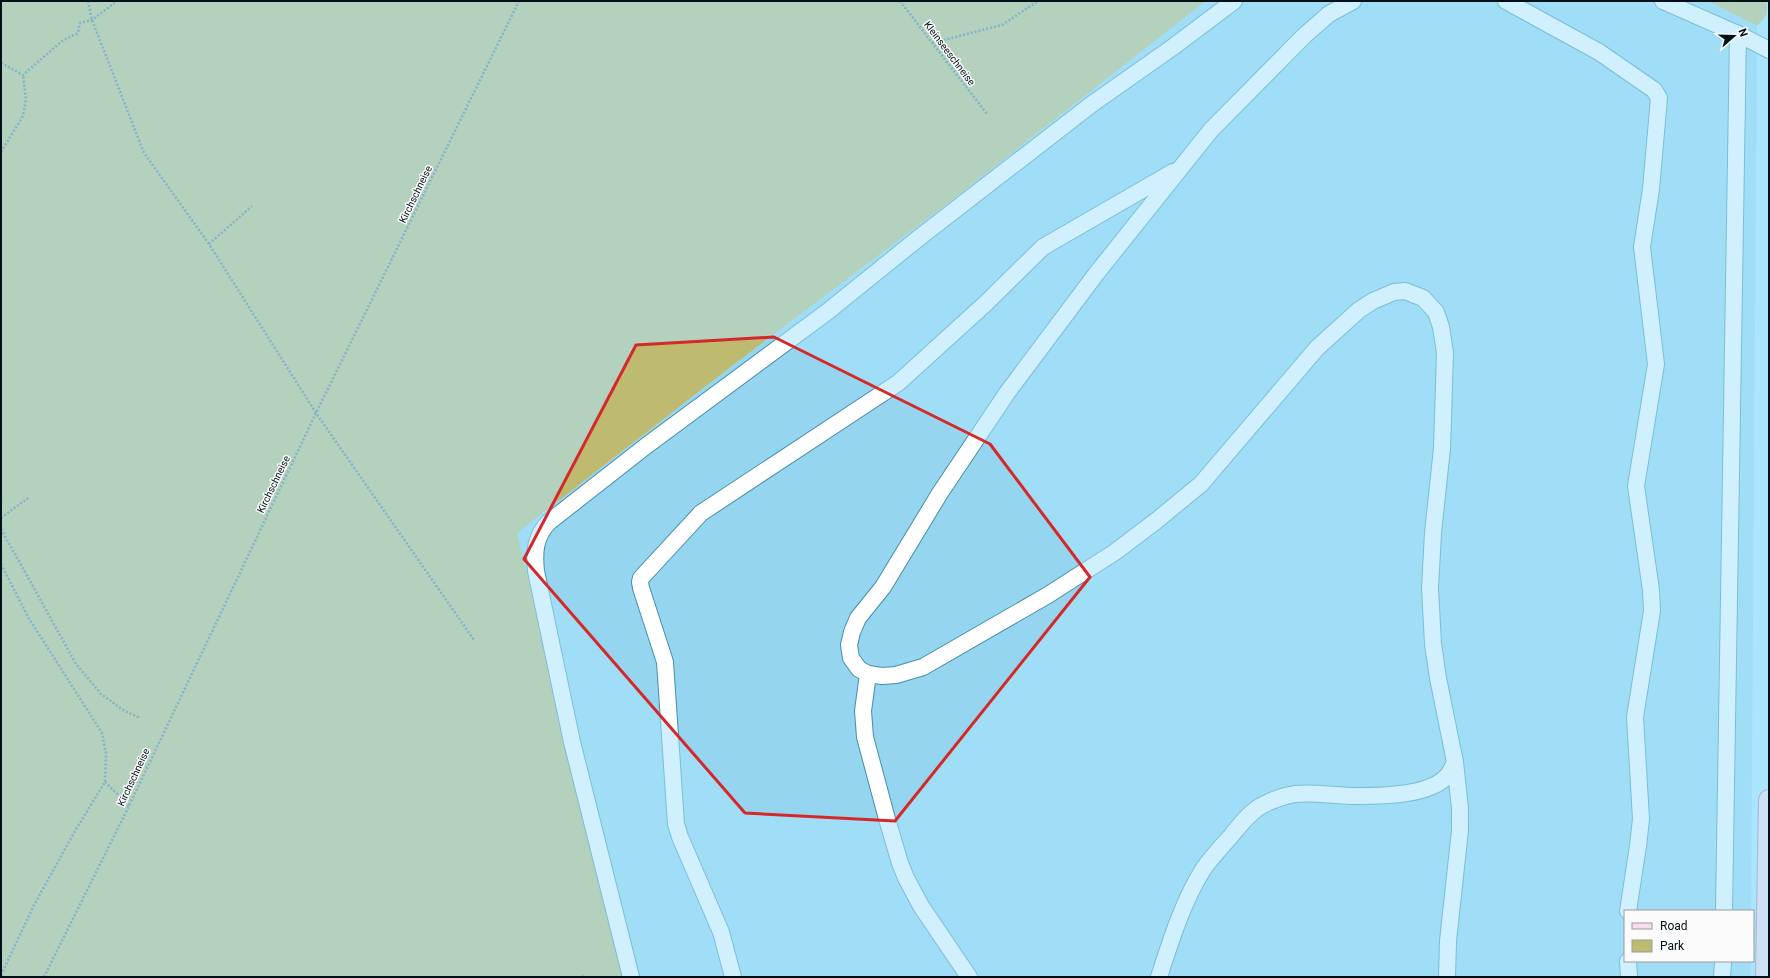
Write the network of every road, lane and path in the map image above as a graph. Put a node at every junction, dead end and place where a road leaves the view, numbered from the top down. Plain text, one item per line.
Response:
1 (88, 1) edge
2 (117, 1) edge
3 (520, 1) edge
4 (900, 1) edge
5 (1038, 1) edge
6 (1234, 1) edge
7 (1353, 1) edge
8 (1506, 1) edge
9 (1663, 1) edge
10 (92, 20) junction
11 (1738, 34) junction
12 (932, 43) junction
13 (1769, 50) edge
14 (1, 63) edge
15 (23, 75) junction
16 (986, 114) dead end
17 (1, 152) edge
18 (1180, 168) junction
19 (252, 206) dead end
20 (209, 244) junction
21 (316, 413) junction
22 (28, 498) dead end
23 (1, 518) edge
24 (1, 528) edge
25 (1, 564) edge
26 (474, 640) dead end
27 (868, 674) junction
28 (140, 718) dead end
29 (1455, 762) junction
30 (105, 782) junction
31 (1436, 785) junction
32 (1459, 793) junction
33 (1769, 800) edge
34 (128, 806) junction
35 (1628, 910) edge
36 (1724, 910) edge
37 (1628, 962) edge
38 (1723, 962) edge
39 (1, 975) edge
40 (44, 977) edge
41 (630, 977) edge
42 (733, 977) edge
43 (969, 977) edge
44 (1159, 977) edge
45 (1447, 977) edge
46 (1630, 977) edge
47 (1722, 977) edge
48 (1766, 977) edge

1 - 10 path
2 - 10 path
3 - 21 path, Kirchschneise
4 - 12 path, Kleinseeschneise
5 - 12 path
6 - 41 lane
7 - 18 lane
8 - 35 lane
9 - 11 lane
10 - 15 path
10 - 20 path
11 - 13 lane
11 - 36 lane
12 - 16 path, Kleinseeschneise
14 - 15 path
15 - 17 path
18 - 27 lane
18 - 42 lane
19 - 20 path
20 - 21 path
21 - 26 path
21 - 34 path, Kirchschneise
22 - 23 path
24 - 28 path
25 - 30 path
27 - 29 lane
27 - 43 lane
29 - 31 lane
29 - 32 lane
30 - 34 path
30 - 39 path
31 - 32 lane
31 - 44 lane
32 - 45 lane
33 - 48 main road
34 - 40 path, Kirchschneise
37 - 46 lane
38 - 47 lane

